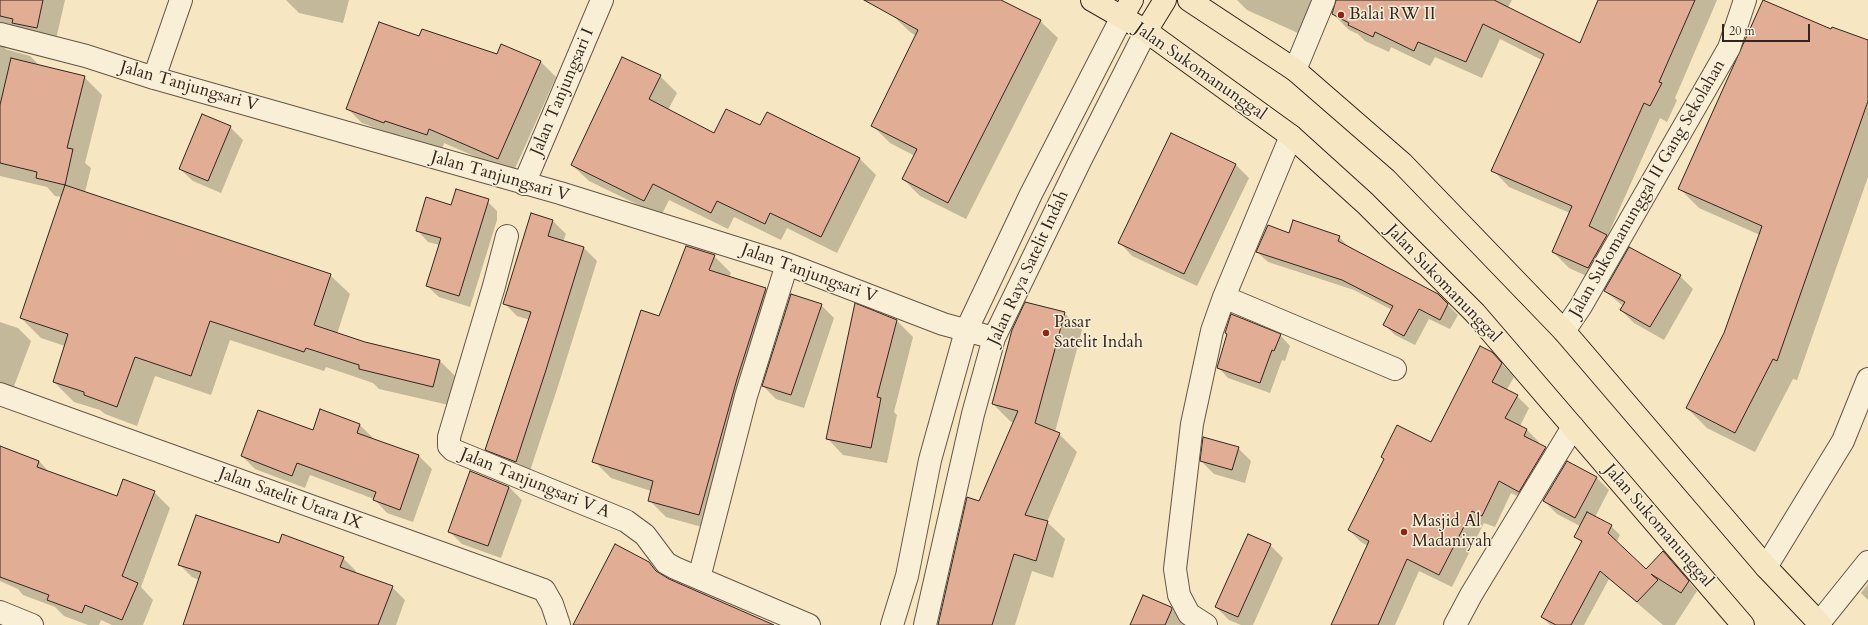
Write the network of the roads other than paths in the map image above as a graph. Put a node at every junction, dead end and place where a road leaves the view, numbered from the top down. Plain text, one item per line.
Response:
1 (181, 0) edge
2 (602, 0) edge
3 (1092, 0) edge
4 (1165, 0) edge
5 (1189, 0) edge
6 (1324, 0) edge
7 (1745, 0) edge
8 (1127, 9) edge
9 (1146, 31) junction
10 (0, 34) edge
11 (1295, 70) junction
12 (154, 78) junction
13 (1291, 136) junction
14 (524, 184) junction
15 (507, 236) dead end
16 (787, 264) junction
17 (1224, 298) junction
18 (966, 331) junction
19 (1564, 331) junction
20 (994, 338) junction
21 (1395, 369) dead end
22 (1868, 379) edge
23 (0, 394) edge
24 (1573, 427) junction
25 (1868, 562) edge
26 (1766, 567) junction
27 (699, 578) junction
28 (0, 612) edge
29 (1198, 620) edge
30 (1820, 624) edge
31 (32, 625) edge
32 (559, 625) edge
33 (809, 625) edge
34 (892, 625) edge
35 (924, 625) edge
36 (1455, 625) edge
37 (1743, 625) edge

1 - 12 street
2 - 14 street, Jalan Tanjungsari I
3 - 8 main road, Jalan Sukomanunggal
4 - 9 main road, Jalan Raya Satelit Indah
5 - 11 main road
6 - 11 street
7 - 19 street, Jalan Sukomanunggal II Gang Sekolahan
8 - 9 main road, Jalan Sukomanunggal
8 - 18 street, Jalan Raya Satelit Indah
9 - 13 main road, Jalan Sukomanunggal
9 - 20 street, Jalan Raya Satelit Indah
10 - 12 street, Jalan Tanjungsari V
11 - 19 main road
12 - 14 street, Jalan Tanjungsari V
13 - 17 street
13 - 24 main road, Jalan Sukomanunggal
14 - 16 street, Jalan Tanjungsari V
15 - 27 street, Jalan Tanjungsari V A
16 - 18 street, Jalan Tanjungsari V
16 - 27 street
17 - 21 street
17 - 29 street
18 - 20 street, Jalan Tanjungsari V
18 - 34 street, Jalan Raya Satelit Indah
19 - 26 main road
20 - 35 street, Jalan Raya Satelit Indah
22 - 26 street
23 - 32 street, Jalan Satelit Utara IX
24 - 36 street
24 - 37 main road, Jalan Sukomanunggal
25 - 30 street
26 - 30 main road
27 - 33 street, Jalan Tanjungsari V A
28 - 31 street

